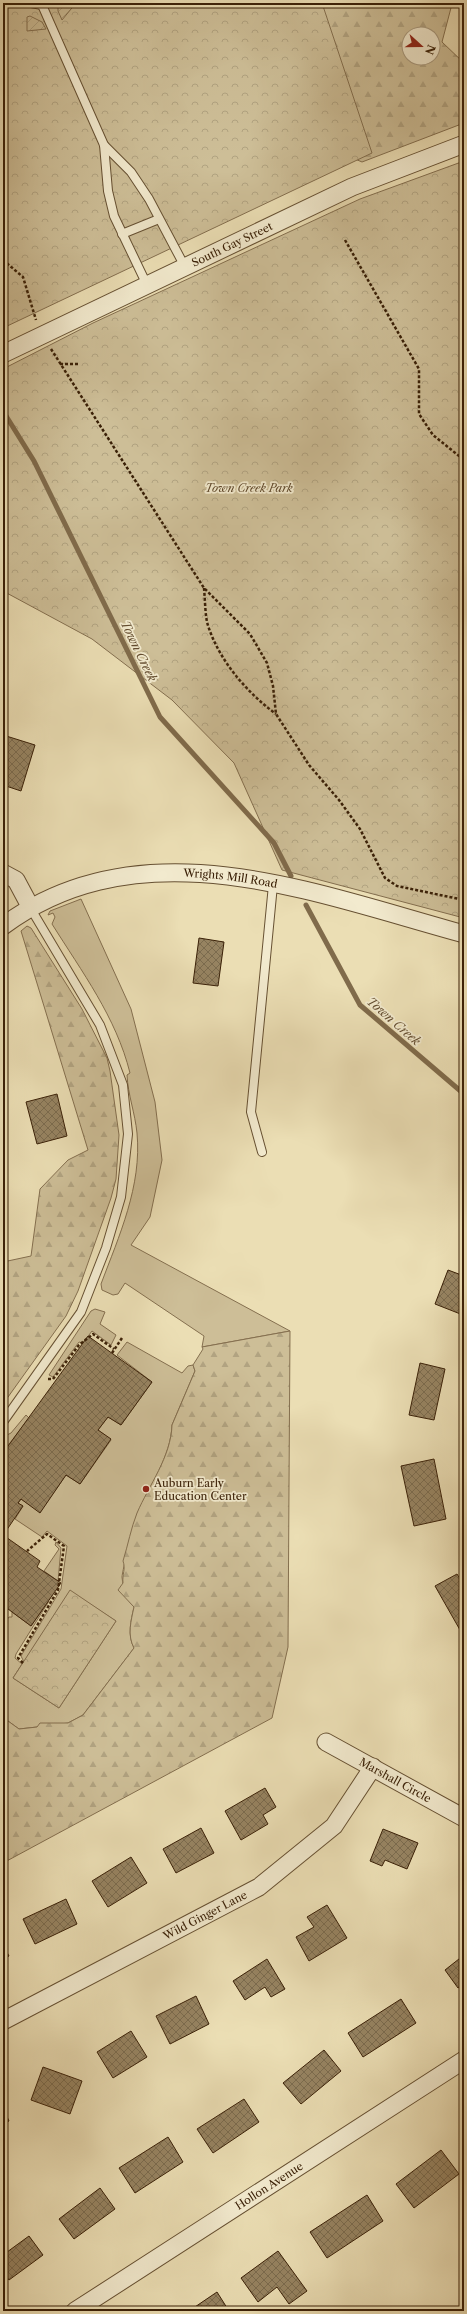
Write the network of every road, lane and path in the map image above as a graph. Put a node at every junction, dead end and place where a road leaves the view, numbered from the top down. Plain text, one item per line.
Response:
1 (32, 3) edge
2 (43, 4) edge
3 (464, 144) edge
4 (104, 145) junction
5 (159, 219) junction
6 (122, 234) junction
7 (345, 240) dead end
8 (3, 260) edge
9 (185, 267) junction
10 (147, 285) junction
11 (36, 321) dead end
12 (49, 346) dead end
13 (3, 354) edge
14 (59, 364) junction
15 (79, 364) dead end
16 (464, 460) edge
17 (204, 588) junction
18 (276, 714) junction
19 (3, 873) edge
20 (273, 885) junction
21 (464, 900) edge
22 (31, 908) junction
23 (3, 926) edge
24 (464, 934) edge
25 (262, 1152) dead end
26 (122, 1338) dead end
27 (114, 1349) junction
28 (112, 1353) dead end
29 (44, 1384) dead end
30 (3, 1422) edge
31 (27, 1551) dead end
32 (23, 1663) dead end
33 (326, 1742) dead end
34 (373, 1767) junction
35 (464, 1818) edge
36 (3, 2021) edge
37 (464, 2060) edge
38 (75, 2311) edge

1 - 2 lane
2 - 4 lane
3 - 9 street, South Gay Street
4 - 5 lane
4 - 6 lane
5 - 6 lane
5 - 9 lane
6 - 10 lane
7 - 16 path
8 - 11 path
9 - 10 street, South Gay Street
10 - 13 street, South Gay Street
12 - 14 path
14 - 15 path
14 - 17 path
17 - 18 path
17 - 18 path
18 - 21 path
19 - 22 street
20 - 22 street, Wrights Mill Road
20 - 24 street, Wrights Mill Road
20 - 25 lane
22 - 23 street, Wrights Mill Road
22 - 30 lane
26 - 27 path
27 - 28 path
27 - 29 path
31 - 32 path
33 - 34 street, Marshall Circle
34 - 35 street, Marshall Circle
34 - 36 street, Wild Ginger Lane
37 - 38 street, Hollon Avenue

